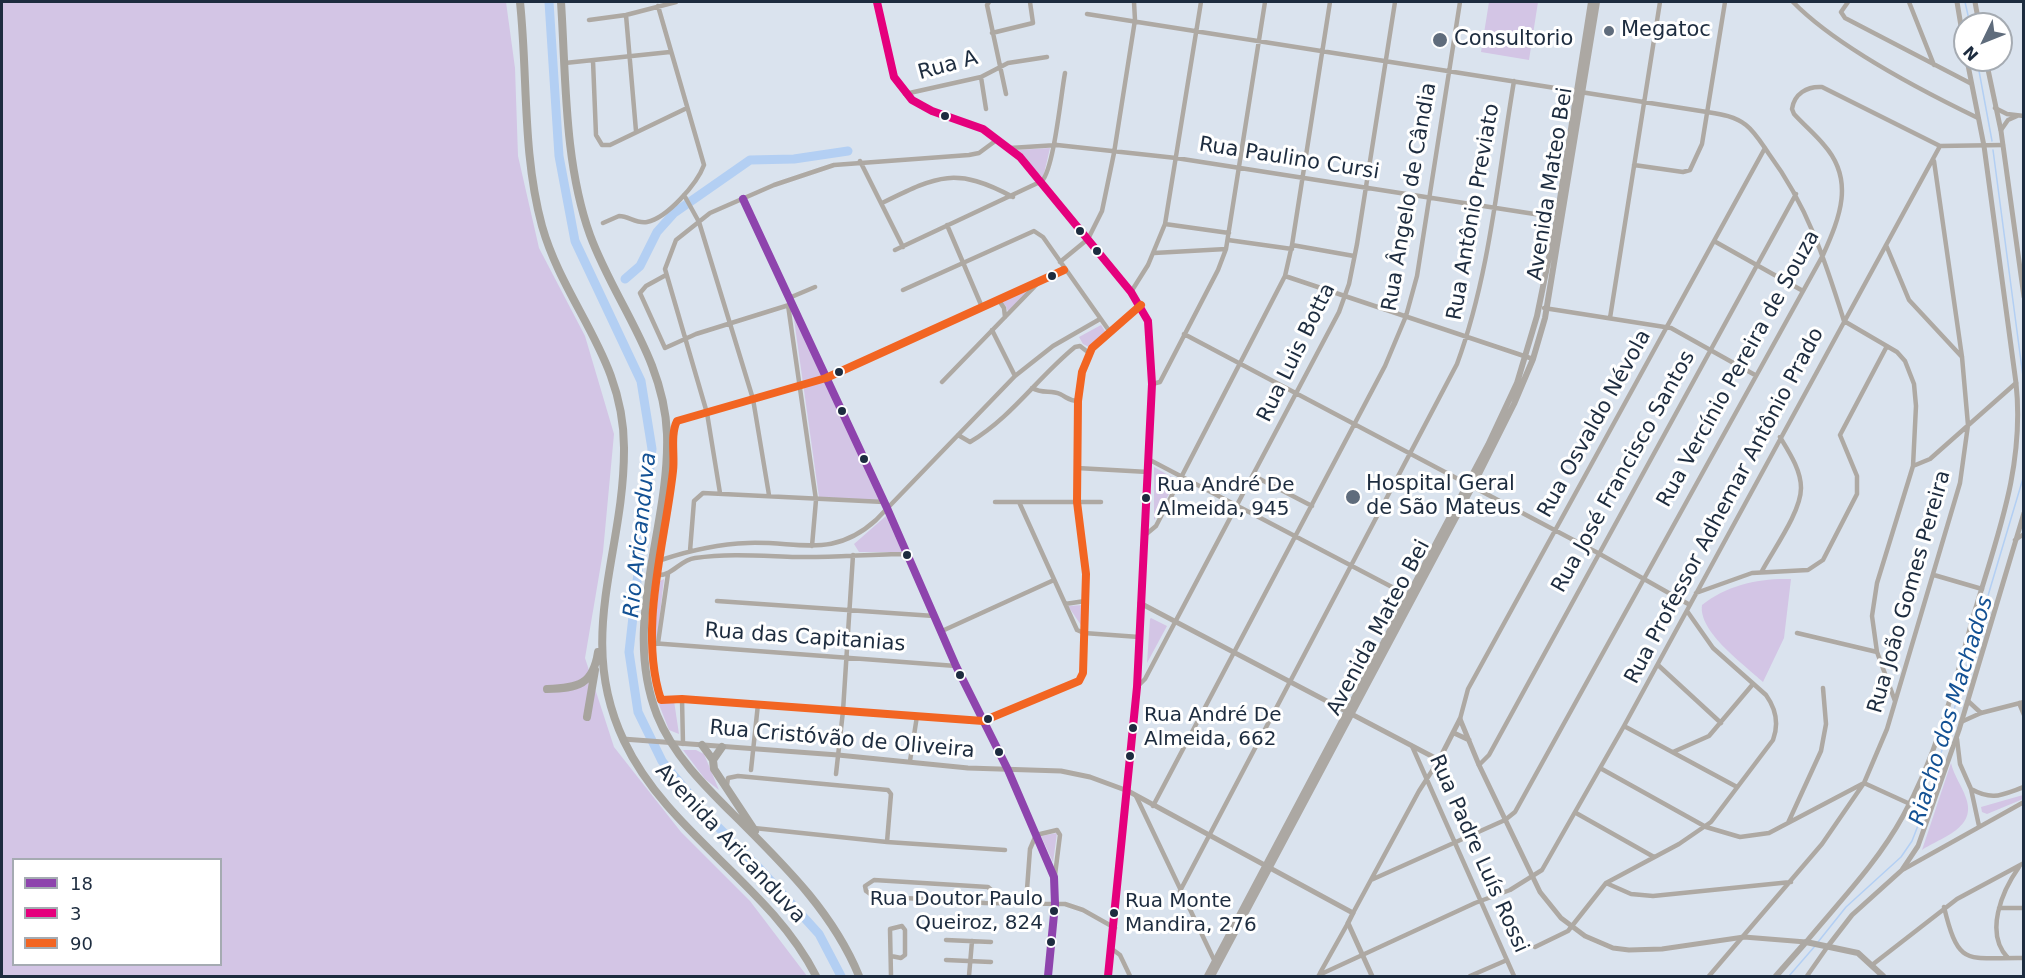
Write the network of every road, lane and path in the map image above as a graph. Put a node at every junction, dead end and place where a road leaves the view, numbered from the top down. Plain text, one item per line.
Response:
1 (520, 2) edge
2 (561, 2) edge
3 (676, 2) edge
4 (877, 2) edge
5 (988, 2) edge
6 (1030, 2) edge
7 (1134, 2) edge
8 (1202, 2) edge
9 (1265, 2) edge
10 (1330, 2) edge
11 (1395, 2) edge
12 (1460, 2) edge
13 (1591, 2) edge
14 (1597, 2) edge
15 (1660, 2) edge
16 (1725, 2) edge
17 (1793, 2) edge
18 (1848, 2) edge
19 (1909, 2) edge
20 (658, 6) junction
21 (1087, 14) dead end
22 (626, 15) junction
23 (589, 20) dead end
24 (1134, 20) junction
25 (1197, 30) junction
26 (992, 33) junction
27 (1259, 39) junction
28 (1323, 51) junction
29 (670, 52) junction
30 (631, 56) junction
31 (1047, 57) dead end
32 (1385, 60) junction
33 (593, 61) junction
34 (566, 63) junction
35 (1934, 65) junction
36 (999, 66) junction
37 (1450, 70) junction
38 (1969, 72) edge
39 (1988, 72) edge
40 (1065, 73) dead end
41 (981, 77) junction
42 (1514, 81) junction
43 (1970, 83) junction
44 (1579, 92) junction
45 (905, 94) junction
46 (1006, 94) dead end
47 (1644, 101) junction
48 (687, 108) junction
49 (1994, 108) junction
50 (986, 109) dead end
51 (1707, 111) junction
52 (2021, 116) edge
53 (1978, 118) junction
54 (636, 131) junction
55 (2001, 131) junction
56 (998, 139) junction
57 (1053, 145) junction
58 (2001, 145) junction
59 (1940, 146) junction
60 (1986, 146) junction
61 (1010, 148) junction
62 (1765, 148) junction
63 (1114, 153) junction
64 (1176, 158) junction
65 (1934, 160) junction
66 (860, 161) junction
67 (1634, 165) junction
68 (1240, 167) junction
69 (1303, 177) junction
70 (1042, 181) junction
71 (1366, 188) junction
72 (1796, 194) junction
73 (684, 195) junction
74 (1012, 197) junction
75 (1429, 197) junction
76 (743, 199) junction
77 (882, 202) junction
78 (1493, 207) junction
79 (1560, 218) junction
80 (699, 222) junction
81 (603, 223) dead end
82 (1165, 224) junction
83 (947, 225) junction
84 (1229, 233) junction
85 (1088, 239) junction
86 (1228, 240) junction
87 (1714, 241) junction
88 (1886, 245) junction
89 (903, 247) junction
90 (1292, 247) junction
91 (1226, 249) junction
92 (895, 250) dead end
93 (1154, 253) junction
94 (1823, 255) junction
95 (1354, 256) junction
96 (963, 262) junction
97 (1060, 262) junction
98 (1757, 266) junction
99 (1064, 270) junction
100 (666, 275) junction
101 (1285, 276) junction
102 (1040, 280) junction
103 (815, 286) dead end
104 (903, 290) dead end
105 (1803, 291) junction
106 (1131, 292) junction
107 (1346, 295) junction
108 (2023, 296) edge
109 (789, 297) junction
110 (998, 299) junction
111 (790, 305) junction
112 (1141, 305) junction
113 (982, 307) junction
114 (1540, 307) junction
115 (1547, 308) junction
116 (1406, 316) junction
117 (1005, 317) junction
118 (1610, 318) junction
119 (1100, 319) junction
120 (1844, 321) junction
121 (730, 323) junction
122 (1666, 327) junction
123 (993, 330) junction
124 (1110, 332) junction
125 (1184, 334) junction
126 (1467, 337) junction
127 (686, 339) junction
128 (1887, 346) junction
129 (1710, 350) junction
130 (1089, 353) junction
131 (1962, 357) junction
132 (1530, 358) junction
133 (1240, 365) junction
134 (1755, 375) junction
135 (1015, 376) junction
136 (826, 378) junction
137 (942, 382) dead end
138 (2016, 383) junction
139 (1152, 384) junction
140 (800, 386) junction
141 (1032, 388) junction
142 (1297, 394) junction
143 (753, 399) junction
144 (1078, 401) junction
145 (707, 413) junction
146 (1354, 425) junction
147 (1968, 425) junction
148 (957, 435) junction
149 (1780, 437) junction
150 (1411, 454) junction
151 (1148, 459) junction
152 (1913, 466) junction
153 (1077, 468) junction
154 (1148, 472) junction
155 (1254, 476) junction
156 (1182, 477) junction
157 (1469, 485) junction
158 (720, 493) junction
159 (769, 495) junction
160 (816, 500) junction
161 (884, 502) junction
162 (995, 502) dead end
163 (1019, 502) junction
164 (1077, 502) junction
165 (1101, 502) dead end
166 (1312, 506) junction
167 (1237, 507) junction
168 (887, 508) junction
169 (2024, 513) edge
170 (1556, 531) junction
171 (2024, 534) edge
172 (1144, 536) junction
173 (1296, 536) junction
174 (2013, 542) junction
175 (812, 546) junction
176 (690, 551) junction
177 (1598, 553) junction
178 (906, 554) junction
179 (853, 555) junction
180 (661, 560) junction
181 (1351, 566) junction
182 (1762, 572) junction
183 (668, 574) junction
184 (659, 575) junction
185 (1934, 575) junction
186 (1053, 580) junction
187 (1643, 580) junction
188 (1982, 589) junction
189 (1696, 593) junction
190 (1410, 597) junction
191 (717, 601) dead end
192 (1085, 601) junction
193 (1140, 603) junction
194 (1065, 604) junction
195 (1690, 605) junction
196 (849, 609) junction
197 (1687, 611) junction
198 (934, 616) junction
199 (1177, 622) junction
200 (942, 632) junction
201 (1084, 633) junction
202 (1797, 633) dead end
203 (600, 635) junction
204 (1138, 637) junction
205 (651, 643) junction
206 (658, 643) junction
207 (1232, 652) junction
208 (1877, 652) junction
209 (846, 657) junction
210 (1658, 665) junction
211 (596, 666) junction
212 (956, 666) junction
213 (1290, 683) junction
214 (1753, 684) junction
215 (1137, 687) junction
216 (1823, 688) dead end
217 (547, 689) dead end
218 (682, 699) junction
219 (1895, 701) junction
220 (1968, 701) junction
221 (2021, 703) edge
222 (758, 704) junction
223 (843, 711) junction
224 (1981, 713) junction
225 (1350, 714) junction
226 (2024, 715) edge
227 (917, 716) junction
228 (587, 717) dead end
229 (1460, 719) junction
230 (983, 721) junction
231 (1961, 722) junction
232 (1721, 723) junction
233 (1624, 726) junction
234 (1454, 733) junction
235 (1957, 737) junction
236 (627, 740) junction
237 (1469, 740) junction
238 (671, 743) junction
239 (683, 744) junction
240 (702, 745) junction
241 (1412, 746) junction
242 (722, 747) junction
243 (753, 748) junction
244 (1673, 752) junction
245 (837, 755) junction
246 (713, 760) junction
247 (1439, 760) junction
248 (910, 761) junction
249 (1479, 765) junction
250 (1600, 768) junction
251 (752, 770) dead end
252 (1008, 770) junction
253 (836, 774) dead end
254 (1426, 779) junction
255 (1864, 783) junction
256 (1737, 787) junction
257 (2024, 787) edge
258 (1971, 789) junction
259 (1128, 792) junction
260 (729, 794) junction
261 (1136, 796) junction
262 (2024, 802) edge
263 (1910, 804) junction
264 (1153, 806) junction
265 (1576, 813) junction
266 (1505, 820) junction
267 (1788, 824) junction
268 (1706, 826) junction
269 (1979, 826) junction
270 (753, 828) junction
271 (1036, 835) junction
272 (1209, 836) junction
273 (887, 842) junction
274 (1454, 843) junction
275 (766, 847) junction
276 (1005, 850) dead end
277 (1654, 857) junction
278 (2022, 864) edge
279 (1268, 867) junction
280 (1902, 870) junction
281 (2006, 872) junction
282 (1054, 877) junction
283 (1533, 878) junction
284 (1371, 880) junction
285 (2009, 880) junction
286 (1791, 882) junction
287 (1606, 883) junction
288 (1180, 891) junction
289 (1480, 901) junction
290 (997, 903) junction
291 (1026, 903) junction
292 (1055, 904) junction
293 (1944, 908) junction
294 (1999, 908) junction
295 (2024, 909) edge
296 (1353, 913) junction
297 (1348, 923) junction
298 (1572, 927) junction
299 (1115, 928) junction
300 (1744, 937) junction
301 (946, 940) dead end
302 (972, 941) junction
303 (991, 942) dead end
304 (1806, 942) junction
305 (1827, 945) junction
306 (1535, 947) dead end
307 (1112, 949) junction
308 (2000, 949) junction
309 (1363, 955) junction
310 (891, 956) junction
311 (1987, 958) junction
312 (2008, 958) junction
313 (2024, 958) edge
314 (946, 960) dead end
315 (970, 960) junction
316 (1507, 960) junction
317 (991, 962) dead end
318 (1216, 964) junction
319 (1872, 965) junction
320 (816, 976) edge
321 (859, 976) edge
322 (891, 976) edge
323 (969, 976) edge
324 (1048, 976) edge
325 (1108, 976) edge
326 (1130, 976) edge
327 (1207, 976) edge
328 (1212, 976) edge
329 (1319, 976) edge
330 (1372, 976) edge
331 (1470, 976) edge
332 (1514, 976) edge
333 (1709, 976) edge
334 (1776, 976) edge
335 (1807, 976) edge
336 (1883, 976) edge

1 - 203 highway, Avenida Aricanduva
2 - 34 highway, Avenida Aricanduva
3 - 20 street
4 - 45 main road
5 - 26 street
6 - 26 street
7 - 24 street
8 - 25 street
9 - 27 street
10 - 28 street
11 - 32 street, Rua Luis Botta
12 - 37 street, Rua Ângelo de Cândia
13 - 44 main road, Avenida Mateo Bei
14 - 44 main road, Avenida Mateo Bei
15 - 47 street
16 - 51 street
17 - 53 street
18 - 35 street
19 - 35 street
20 - 22 street
20 - 29 street
21 - 24 street
22 - 23 street
22 - 30 street
24 - 25 street
24 - 63 street
25 - 27 street
25 - 64 street
26 - 36 street
27 - 28 street
27 - 68 street
28 - 32 street
28 - 69 street
29 - 30 street
29 - 48 street
30 - 33 street
30 - 54 street
31 - 36 street
32 - 37 street
32 - 71 street, Rua Luis Botta
33 - 34 street
33 - 54 street
34 - 238 highway, Avenida Aricanduva
35 - 43 street
36 - 41 street, Rua A
36 - 46 street
37 - 42 street
37 - 75 street, Rua Ângelo de Cândia
38 - 43 street
39 - 49 street
40 - 57 street
41 - 45 street, Rua A
41 - 50 street
42 - 44 street
42 - 78 street, Rua Antônio Previato
43 - 53 street
44 - 47 street
44 - 79 main road, Avenida Mateo Bei
45 - 56 main road
47 - 51 street
47 - 67 street
48 - 54 street
48 - 73 street
49 - 52 street
49 - 55 street
51 - 62 street
51 - 67 street
52 - 55 street
53 - 60 street
55 - 58 street
56 - 61 main road
56 - 66 street
57 - 61 street, Rua Paulino Cursi
57 - 63 street, Rua Paulino Cursi
57 - 70 street
58 - 60 street, Rua Vercínio Pereira de Souza
58 - 108 street
59 - 60 street, Rua Vercínio Pereira de Souza
59 - 65 street, Rua Professor Adhemar Antônio Prado
59 - 94 street, Rua Vercínio Pereira de Souza
60 - 138 street
61 - 70 main road
62 - 72 street
62 - 87 street, Rua Osvaldo Névola
63 - 64 street, Rua Paulino Cursi
63 - 85 street
64 - 68 street, Rua Paulino Cursi
64 - 82 street
65 - 88 street, Rua Professor Adhemar Antônio Prado
65 - 131 street, Rua João Gomes Pereira
66 - 76 street
66 - 77 street
67 - 118 street
68 - 69 street, Rua Paulino Cursi
68 - 84 street
69 - 71 street, Rua Paulino Cursi
69 - 90 street
70 - 74 street
70 - 85 main road
71 - 75 street, Rua Paulino Cursi
71 - 95 street, Rua Luis Botta
72 - 94 street
72 - 98 street, Rua José Francisco Santos
73 - 80 street
73 - 81 street
74 - 77 street
74 - 83 street
75 - 78 street, Rua Paulino Cursi
75 - 116 street, Rua Ângelo de Cândia
76 - 80 street
76 - 109 street
77 - 89 street
78 - 79 street, Rua Paulino Cursi
78 - 126 street, Rua Antônio Previato
79 - 114 main road, Avenida Mateo Bei
79 - 115 main road, Avenida Mateo Bei
80 - 100 street
80 - 121 street
82 - 84 street
82 - 93 street
83 - 89 street
83 - 96 street
84 - 86 street
85 - 97 street
85 - 106 main road
86 - 90 street
86 - 91 street
87 - 98 street
87 - 122 street, Rua Osvaldo Névola
88 - 120 street, Rua Professor Adhemar Antônio Prado
88 - 131 street
89 - 92 street
90 - 95 street
90 - 101 street
91 - 93 street
91 - 125 street
93 - 106 street
94 - 105 street, Rua Vercínio Pereira de Souza
94 - 120 street
95 - 107 street, Rua Luis Botta
96 - 97 street
96 - 104 street
96 - 113 street
97 - 99 street
98 - 105 street
98 - 129 street, Rua José Francisco Santos
99 - 102 street
99 - 119 street
100 - 127 street
100 - 127 street
101 - 107 street
101 - 133 street
102 - 110 street
102 - 117 street
103 - 109 street
105 - 134 street, Rua Vercínio Pereira de Souza
106 - 112 main road
107 - 116 street
107 - 142 street, Rua Luis Botta
109 - 111 street
110 - 113 street
110 - 117 street
111 - 121 street
111 - 136 street
111 - 140 street
112 - 124 street
112 - 139 main road
113 - 136 street
114 - 115 street
114 - 132 main road, Avenida Mateo Bei
115 - 118 street
115 - 132 main road, Avenida Mateo Bei
116 - 126 street
116 - 146 street, Rua Ângelo de Cândia
117 - 123 street
118 - 122 street
119 - 124 street
119 - 135 street
120 - 128 street
120 - 149 street, Rua Professor Adhemar Antônio Prado
121 - 127 street
121 - 143 street
122 - 129 street
122 - 170 street, Rua Osvaldo Névola
123 - 135 street
123 - 137 street
124 - 130 street
125 - 133 street
125 - 139 street
126 - 132 street
126 - 150 street, Rua Antônio Previato
127 - 145 street
128 - 152 street
128 - 182 street
129 - 134 street
129 - 177 street, Rua José Francisco Santos
130 - 141 street
130 - 144 street
131 - 147 street, Rua João Gomes Pereira
132 - 157 main road, Avenida Mateo Bei
133 - 142 street
133 - 156 street
134 - 187 street, Rua Vercínio Pereira de Souza
135 - 148 street
136 - 140 street
136 - 161 street
138 - 147 street
138 - 188 street
139 - 151 main road
140 - 143 street
140 - 160 street
141 - 144 street
141 - 148 street
142 - 146 street
142 - 155 street, Rua Luis Botta
143 - 145 street
143 - 159 street
144 - 153 street
145 - 158 street
145 - 180 street
146 - 150 street
146 - 166 street, Rua Ângelo de Cândia
147 - 152 street
147 - 185 street, Rua João Gomes Pereira
148 - 168 street
149 - 182 street
149 - 189 street, Rua Professor Adhemar Antônio Prado
150 - 157 street
150 - 181 street, Rua Antônio Previato
151 - 154 main road
151 - 156 street
152 - 208 street
153 - 154 street
153 - 164 street
154 - 172 main road
155 - 166 street
155 - 167 street, Rua Luis Botta
156 - 167 street
156 - 172 street
157 - 170 street
157 - 190 main road, Avenida Mateo Bei
158 - 159 street
158 - 176 street
159 - 160 street
160 - 161 street
160 - 175 street
161 - 168 street
162 - 163 street
163 - 164 street
163 - 186 street
164 - 165 street
164 - 192 street
166 - 173 street, Rua Ângelo de Cândia
167 - 173 street
167 - 199 street, Rua Luis Botta
168 - 175 street
168 - 178 street
169 - 174 street
170 - 177 street
170 - 229 street, Rua Osvaldo Névola
171 - 174 street
172 - 193 main road
173 - 181 street
173 - 207 street, Rua Ângelo de Cândia
174 - 220 street
175 - 176 street
176 - 180 street
177 - 187 street
177 - 249 street, Rua José Francisco Santos
178 - 179 street
178 - 198 street
179 - 183 street
179 - 196 street
180 - 184 street
181 - 190 street
181 - 213 street, Rua Antônio Previato
182 - 189 street
183 - 184 street
183 - 206 street
184 - 205 street
185 - 188 street
185 - 219 street, Rua João Gomes Pereira
186 - 194 street
186 - 200 street
187 - 195 street
187 - 266 street, Rua Vercínio Pereira de Souza
188 - 263 street
189 - 195 street, Rua Professor Adhemar Antônio Prado
190 - 225 main road, Avenida Mateo Bei
191 - 196 street
192 - 194 street
192 - 201 street
193 - 199 street, Rua Padre Luís Rossi
193 - 204 main road
194 - 201 street
195 - 197 street, Rua Professor Adhemar Antônio Prado
196 - 198 street
196 - 209 street
197 - 210 street, Rua Professor Adhemar Antônio Prado
197 - 214 street
198 - 200 street
199 - 207 street, Rua Padre Luís Rossi
199 - 215 street, Rua Luis Botta
200 - 212 street
201 - 204 street
201 - 230 street
202 - 208 street
203 - 211 highway
203 - 236 highway, Avenida Aricanduva
204 - 215 main road
205 - 206 street, Rua das Capitanias
205 - 218 street
206 - 209 street, Rua das Capitanias
207 - 213 street, Rua Padre Luís Rossi
207 - 264 street, Rua Ângelo de Cândia
208 - 219 street
209 - 212 street, Rua das Capitanias
209 - 223 street
210 - 232 street
210 - 233 street, Rua Professor Adhemar Antônio Prado
211 - 217 highway
211 - 228 highway
212 - 230 street
213 - 225 street, Rua Padre Luís Rossi
213 - 272 street, Rua Antônio Previato
214 - 232 street
214 - 256 street
215 - 259 main road
216 - 267 street
218 - 222 street
218 - 239 street
219 - 255 street, Rua João Gomes Pereira
220 - 224 street
220 - 231 street
221 - 224 street
221 - 226 street
222 - 223 street
222 - 243 street
223 - 227 street
223 - 245 street
224 - 231 street
225 - 241 street, Rua Padre Luís Rossi
225 - 279 main road, Avenida Mateo Bei
227 - 230 street
227 - 248 street
229 - 234 street
229 - 237 street
230 - 252 street
231 - 235 street
232 - 244 street
233 - 244 street
233 - 250 street, Rua Professor Adhemar Antônio Prado
234 - 237 street
234 - 247 street
235 - 258 street
235 - 280 street
236 - 238 street, Rua Cristóvão de Oliveira
236 - 320 highway, Avenida Aricanduva
237 - 249 street
238 - 239 street, Rua Cristóvão de Oliveira
238 - 275 highway, Avenida Aricanduva
239 - 240 street, Rua Cristóvão de Oliveira
240 - 242 street, Rua Cristóvão de Oliveira
240 - 246 highway
241 - 247 street, Rua Padre Luís Rossi
241 - 254 street, Rua Padre Luís Rossi
242 - 243 street, Rua Cristóvão de Oliveira
242 - 246 highway
243 - 245 street, Rua Cristóvão de Oliveira
243 - 251 street
244 - 256 street
245 - 248 street, Rua Cristóvão de Oliveira
245 - 253 street
246 - 260 highway
247 - 254 street
248 - 252 street, Rua Cristóvão de Oliveira
249 - 266 street
250 - 265 street, Rua Professor Adhemar Antônio Prado
250 - 268 street
252 - 259 street, Rua Cristóvão de Oliveira
252 - 271 street
254 - 274 street, Rua Padre Luís Rossi
254 - 284 street
255 - 263 street
255 - 267 street
255 - 286 street, Rua João Gomes Pereira
256 - 268 street
257 - 258 street
258 - 269 street
259 - 261 street, Rua Cristóvão de Oliveira
259 - 299 main road
260 - 270 highway
260 - 273 street
261 - 264 street, Rua Cristóvão de Oliveira
261 - 288 street
262 - 269 street
263 - 304 street
264 - 272 street, Rua Cristóvão de Oliveira
265 - 277 street
265 - 283 street, Rua Professor Adhemar Antônio Prado
266 - 274 street
266 - 283 street
267 - 268 street
268 - 277 street
269 - 280 street
270 - 273 street
270 - 275 highway
271 - 282 street
271 - 282 street
271 - 291 street
272 - 279 street, Rua Cristóvão de Oliveira
272 - 288 street, Rua Antônio Previato
273 - 276 street
274 - 284 street
274 - 289 street, Rua Padre Luís Rossi
275 - 321 highway, Avenida Aricanduva
277 - 287 street
278 - 281 street
278 - 285 street
279 - 296 street, Rua Cristóvão de Oliveira
279 - 318 main road, Avenida Mateo Bei
280 - 305 street
281 - 285 street
281 - 293 street
282 - 292 street
283 - 289 street
283 - 298 street
284 - 296 street
285 - 294 street
286 - 287 street
286 - 300 street, Rua João Gomes Pereira
287 - 298 street
288 - 318 street
289 - 309 street
289 - 316 street, Rua Padre Luís Rossi
290 - 290 street
290 - 291 street
291 - 292 street
292 - 299 street
292 - 324 street
293 - 311 street
293 - 319 street
294 - 295 street
294 - 308 street
296 - 297 street
297 - 309 street
297 - 329 street
298 - 300 street
298 - 306 street
299 - 307 main road
300 - 304 street
300 - 333 street, Rua João Gomes Pereira
301 - 302 street
302 - 303 street
302 - 315 street
304 - 305 main road
304 - 334 main road
305 - 319 main road
305 - 335 street
307 - 325 main road
307 - 326 street
308 - 311 street
308 - 312 street
309 - 329 street
309 - 330 street
310 - 310 street
310 - 322 street
311 - 312 street
312 - 313 street
314 - 315 street
315 - 317 street
315 - 323 street
316 - 331 street
316 - 332 street, Rua Padre Luís Rossi
318 - 327 main road, Avenida Mateo Bei
318 - 328 main road, Avenida Mateo Bei
319 - 336 main road

